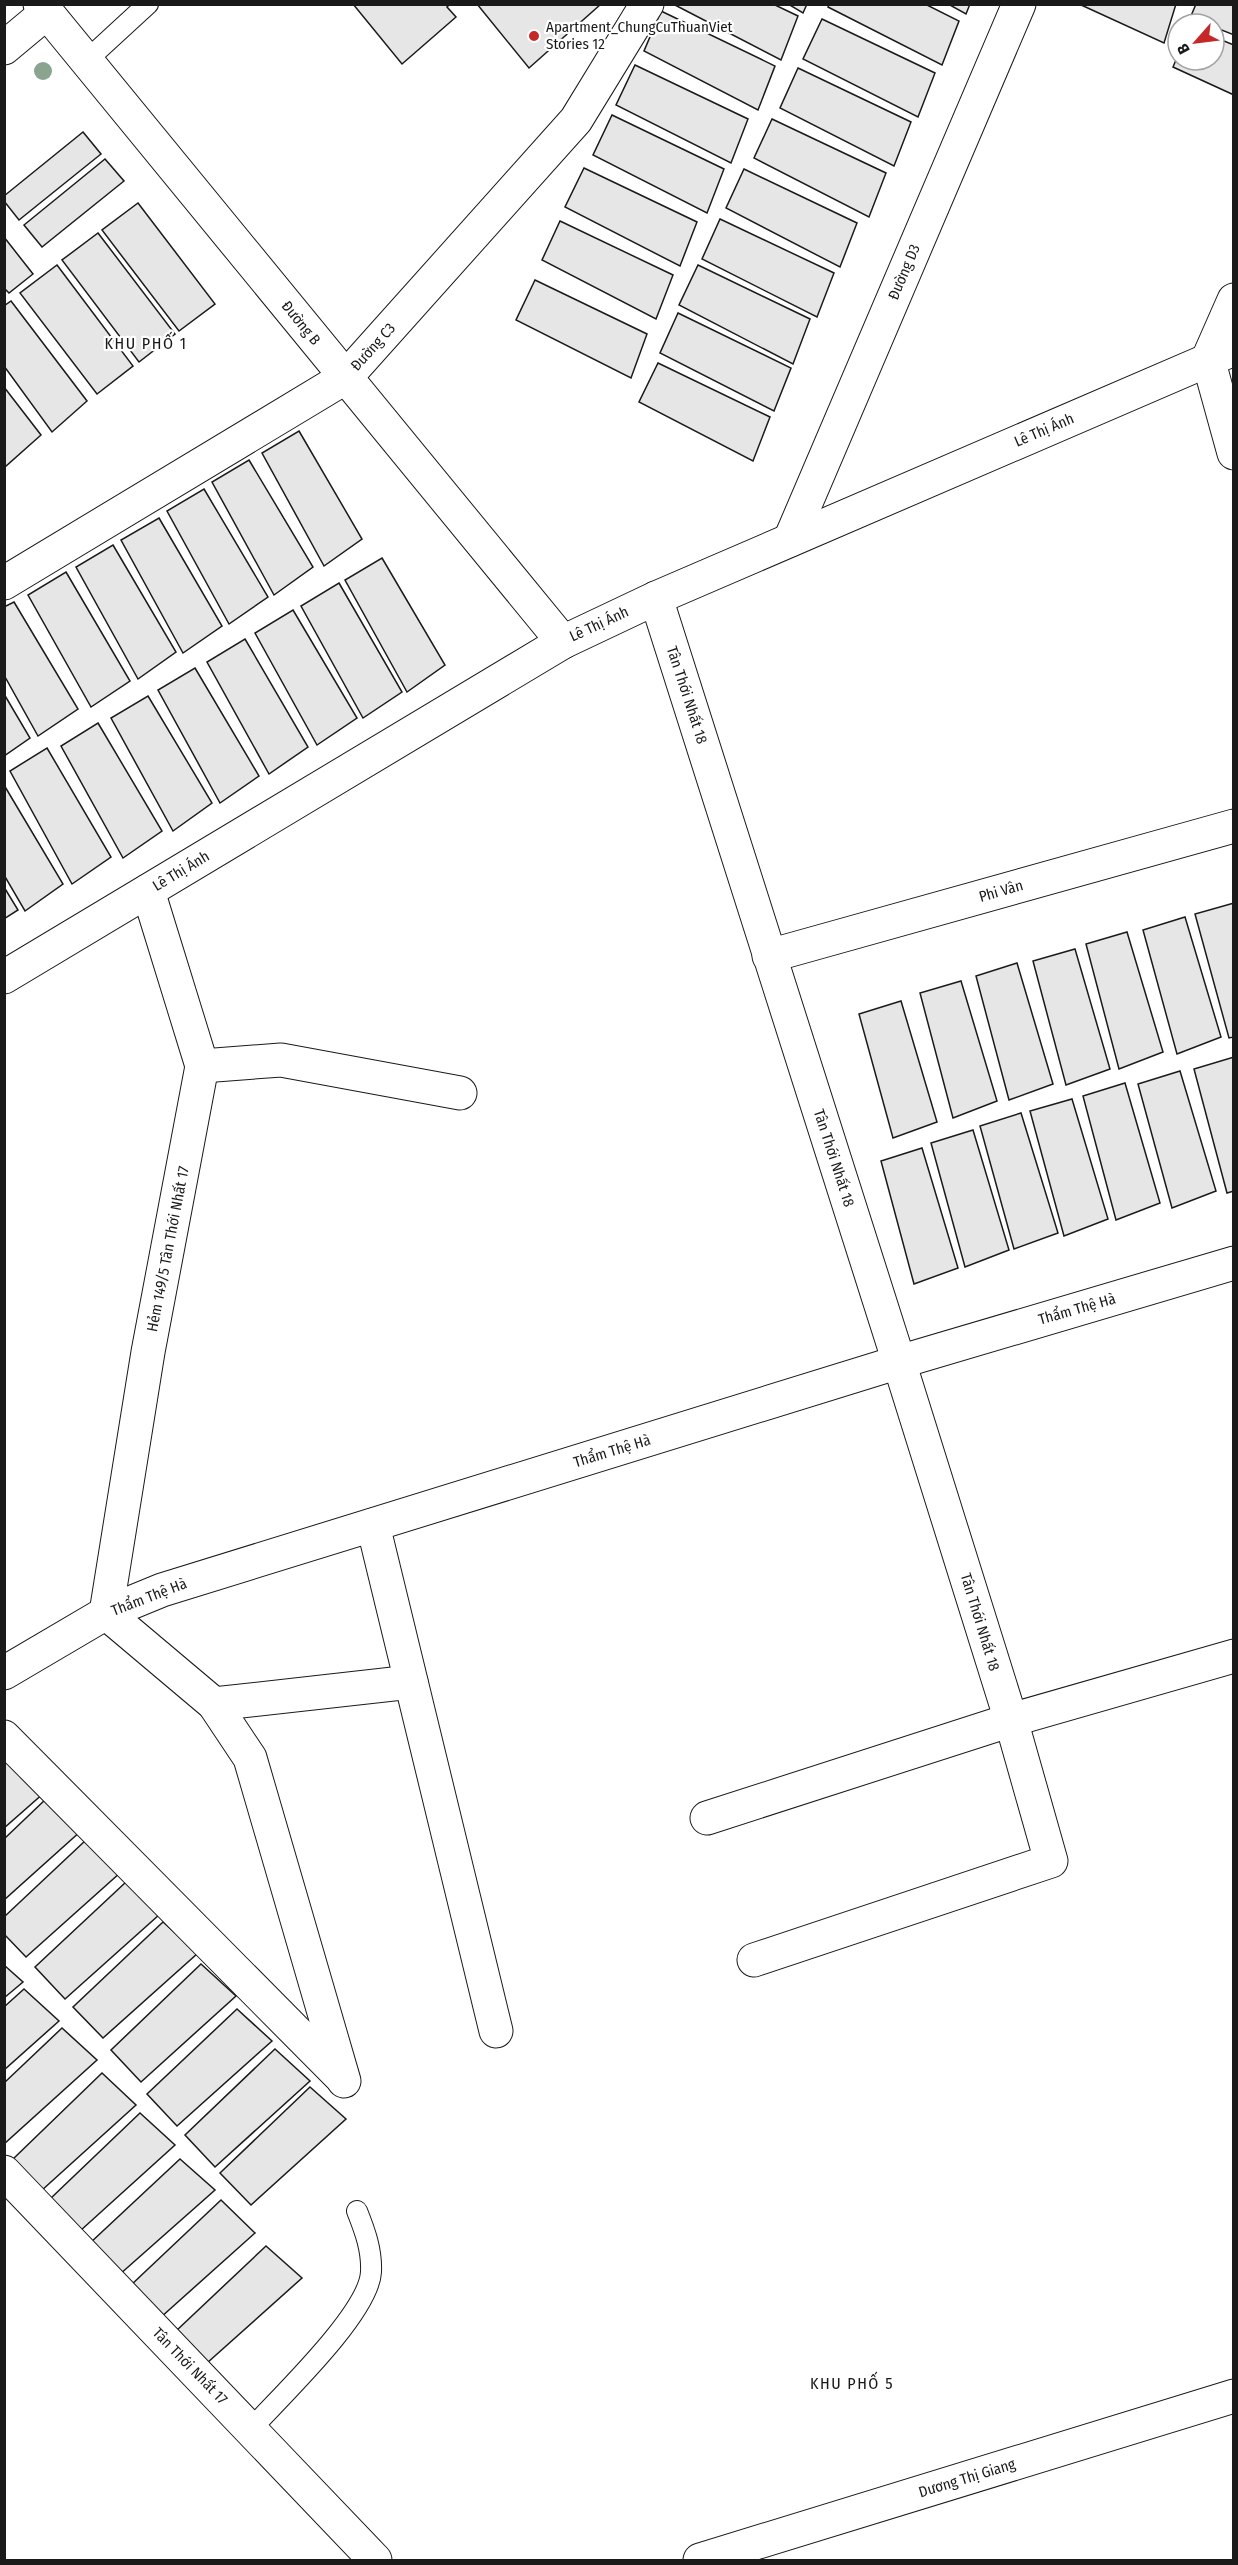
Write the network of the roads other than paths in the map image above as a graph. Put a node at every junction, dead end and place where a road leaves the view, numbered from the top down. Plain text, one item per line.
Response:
1 (148, 4) edge
2 (647, 4) edge
3 (1019, 4) edge
4 (43, 9) edge
5 (4, 48) edge
6 (86, 61) junction
7 (1233, 300) edge
8 (1221, 354) edge
9 (346, 378) junction
10 (1233, 453) edge
11 (790, 540) junction
12 (4, 583) edge
13 (656, 598) junction
14 (563, 642) junction
15 (1233, 826) edge
16 (148, 891) junction
17 (769, 956) junction
18 (4, 977) edge
19 (202, 1066) junction
20 (460, 1093) dead end
21 (1233, 1263) edge
22 (899, 1362) junction
23 (373, 1525) junction
24 (106, 1613) junction
25 (1233, 1656) edge
26 (4, 1673) edge
27 (411, 1683) junction
28 (214, 1704) junction
29 (1011, 1720) junction
30 (4, 1737) edge
31 (707, 1818) dead end
32 (754, 1960) dead end
33 (496, 2031) dead end
34 (4, 2172) edge
35 (357, 2211) dead end
36 (1233, 2396) edge
37 (250, 2430) junction
38 (375, 2560) edge
39 (700, 2560) edge

1 - 6 lane
2 - 9 street, Đường C3
3 - 11 street, Đường D3
4 - 5 street
4 - 6 street, Đường B
6 - 9 street, Đường B
7 - 8 street
8 - 10 street
8 - 11 street, Lê Thị Ánh
9 - 12 street, Đường C3
9 - 14 street, Đường B
11 - 13 street, Lê Thị Ánh
13 - 14 street, Lê Thị Ánh
13 - 17 street, Tân Thới Nhất 18
14 - 16 street, Lê Thị Ánh
15 - 17 street, Phi Vân
16 - 18 street, Lê Thị Ánh
16 - 19 street, Hẻm 149/5 Tân Thới Nhất 17
17 - 22 street, Tân Thới Nhất 18
19 - 20 street
19 - 24 street, Hẻm 149/5 Tân Thới Nhất 17
21 - 22 street, Thẩm Thệ Hà
22 - 23 street, Thẩm Thệ Hà
22 - 29 street, Tân Thới Nhất 18
23 - 24 street, Thẩm Thệ Hà
23 - 27 street
24 - 26 street, Thẩm Thệ Hà
24 - 28 street
25 - 29 street
27 - 28 street
27 - 33 street
28 - 30 street
29 - 31 street
29 - 32 street, Tân Thới Nhất 18
34 - 37 street, Tân Thới Nhất 17
35 - 37 lane
36 - 39 street, Dương Thị Giang
37 - 38 street, Tân Thới Nhất 17

